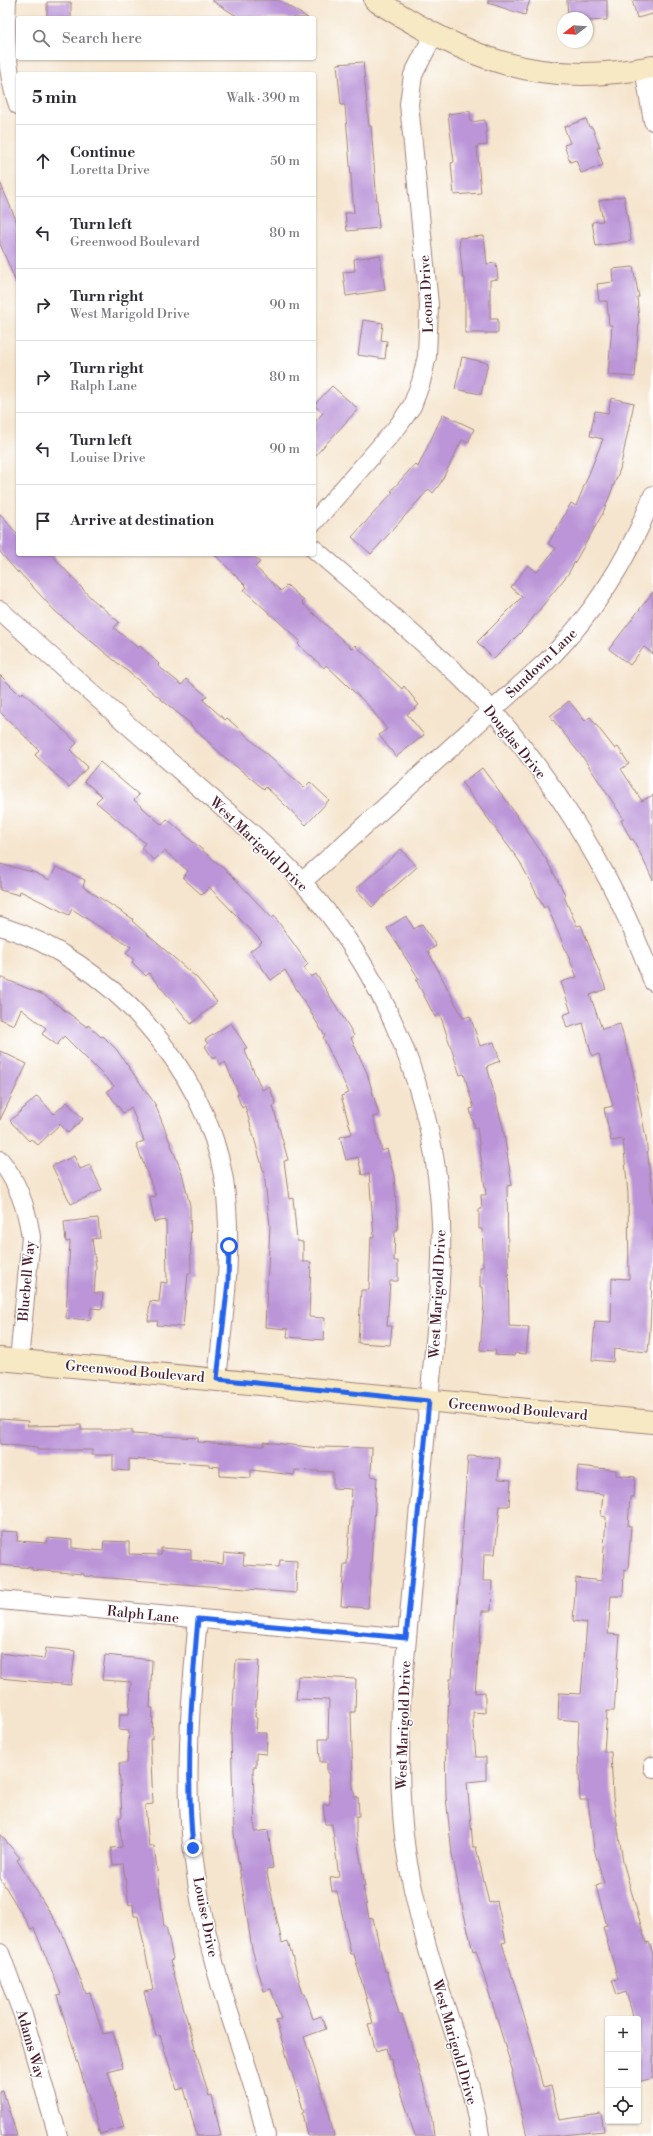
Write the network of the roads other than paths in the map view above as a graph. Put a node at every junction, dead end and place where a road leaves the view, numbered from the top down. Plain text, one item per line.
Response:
1 (7, 0) edge
2 (376, 0) edge
3 (434, 34) junction
4 (649, 68) edge
5 (16, 97) edge
6 (653, 121) edge
7 (653, 496) edge
8 (316, 520) edge
9 (316, 551) edge
10 (0, 610) edge
11 (491, 711) junction
12 (302, 882) junction
13 (0, 926) edge
14 (653, 982) edge
15 (0, 1160) edge
16 (9, 1360) edge
17 (217, 1379) junction
18 (429, 1401) junction
19 (653, 1422) edge
20 (0, 1600) edge
21 (198, 1619) junction
22 (406, 1638) junction
23 (0, 1953) edge
24 (58, 2136) edge
25 (266, 2136) edge
26 (480, 2136) edge

1 - 5 street
2 - 3 street
3 - 4 street
3 - 8 street, Leona Drive
4 - 6 street
7 - 11 street, Sundown Lane
9 - 11 street, Douglas Drive
10 - 12 street, West Marigold Drive
11 - 12 street, Sundown Lane
11 - 14 street, Douglas Drive
12 - 18 street, West Marigold Drive
13 - 17 street
15 - 16 street, Bluebell Way
16 - 17 street, Greenwood Boulevard
17 - 18 street, Greenwood Boulevard
18 - 19 street, Greenwood Boulevard
18 - 22 street, West Marigold Drive
20 - 21 street, Ralph Lane
21 - 22 street, Ralph Lane
21 - 25 street, Louise Drive
22 - 26 street, West Marigold Drive
23 - 24 street, Adams Way

